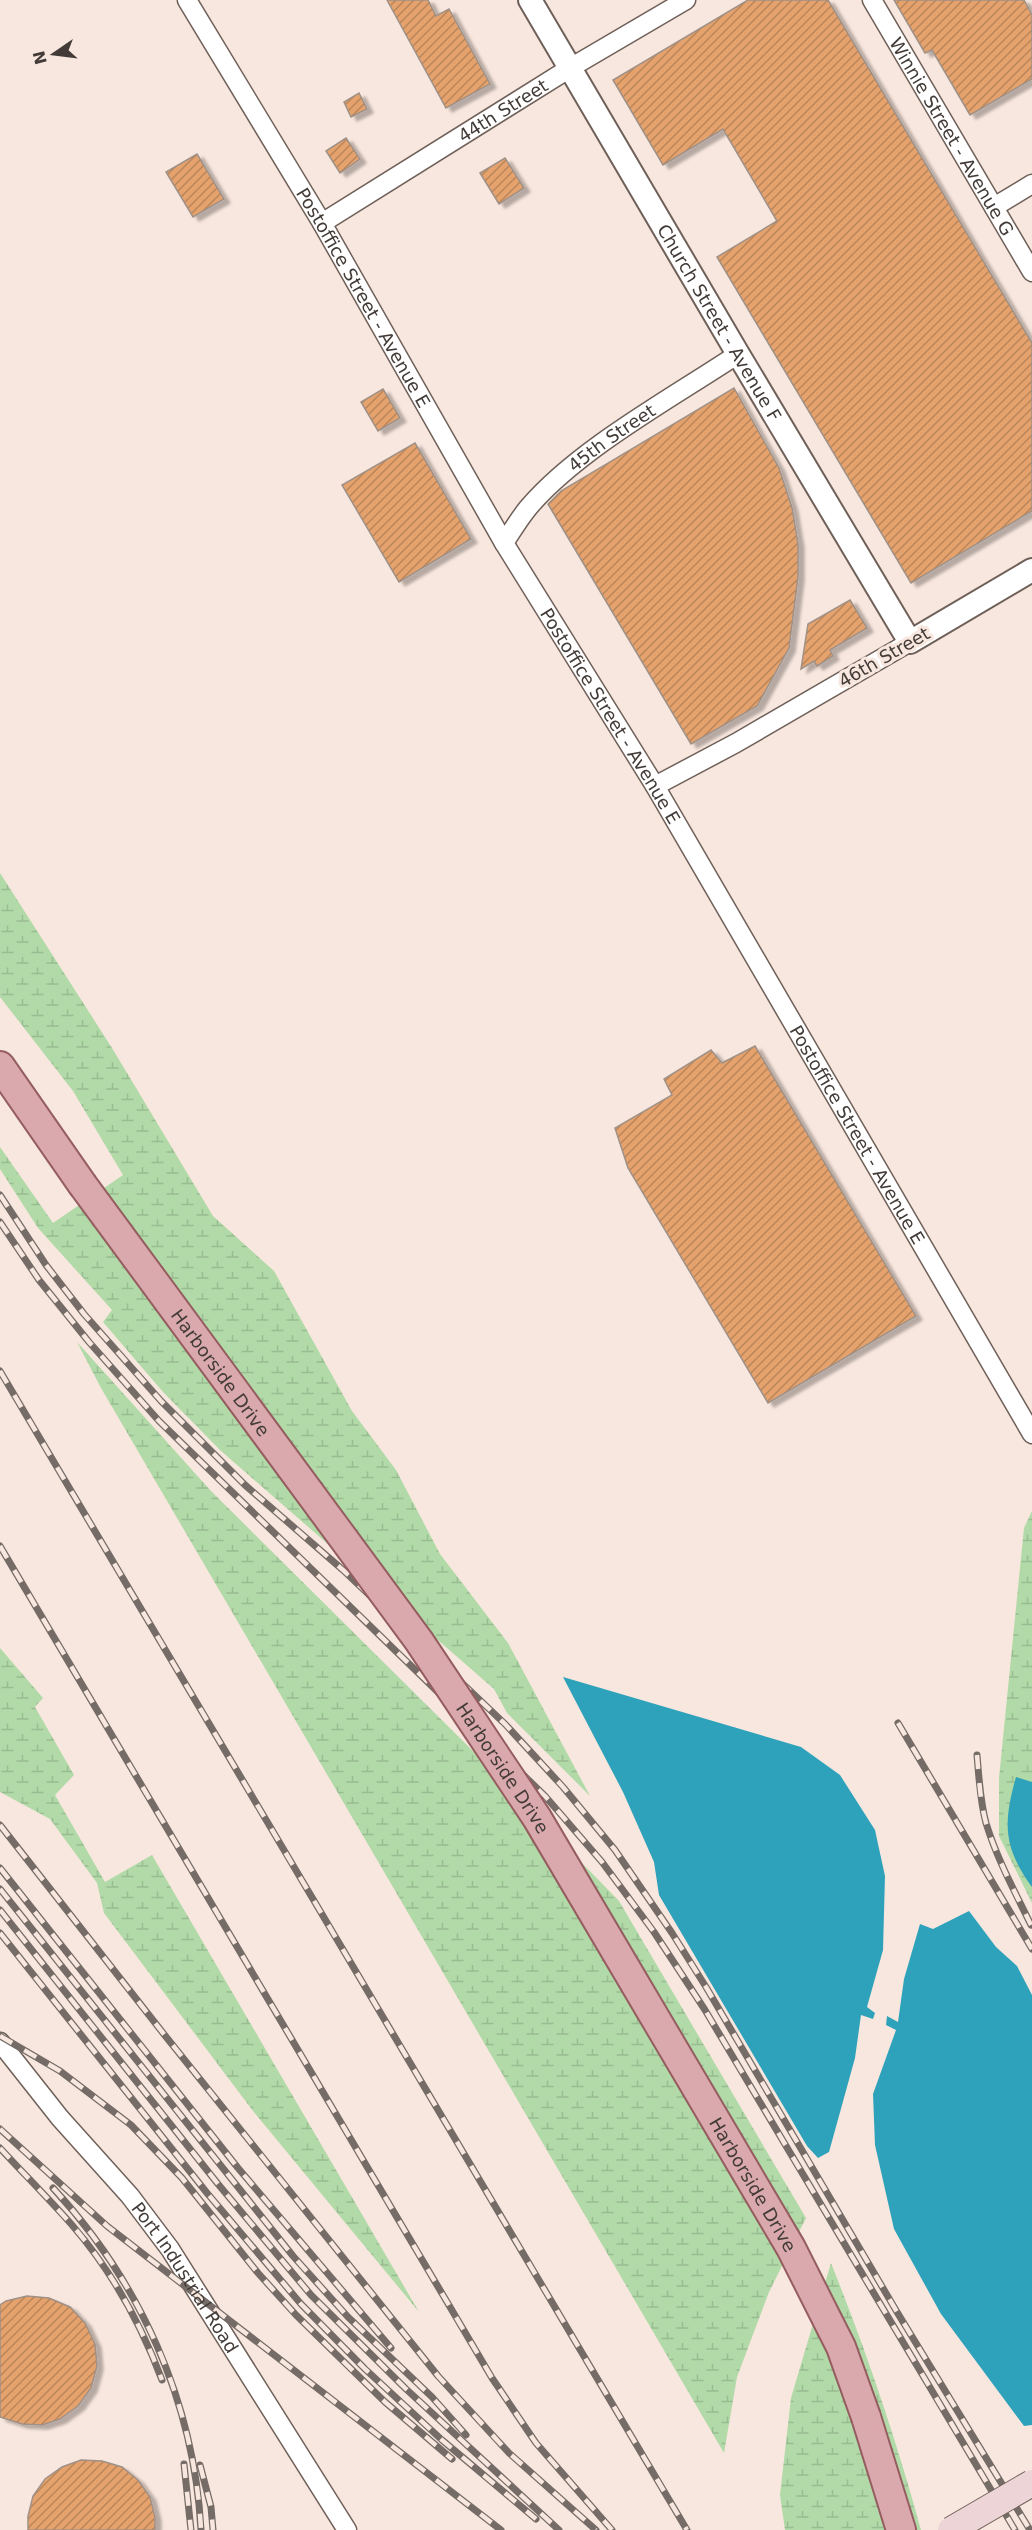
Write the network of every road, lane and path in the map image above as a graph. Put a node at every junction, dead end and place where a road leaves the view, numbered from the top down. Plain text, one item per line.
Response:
1 (188, 0) edge
2 (530, 0) edge
3 (686, 0) edge
4 (872, 0) edge
5 (570, 68) junction
6 (1032, 184) edge
7 (994, 207) junction
8 (322, 223) junction
9 (1032, 272) edge
10 (738, 354) junction
11 (504, 543) junction
12 (1032, 570) edge
13 (910, 642) junction
14 (656, 786) junction
15 (0, 1066) edge
16 (1032, 1434) edge
17 (0, 2042) edge
18 (1032, 2483) edge
19 (347, 2530) edge
20 (901, 2530) edge
21 (951, 2530) edge

1 - 8 street, Postoffice Street - Avenue E
2 - 5 street, Church Street - Avenue F
3 - 5 street, 44th Street
4 - 7 street, Winnie Street - Avenue G
5 - 8 street, 44th Street
5 - 10 street, Church Street - Avenue F
6 - 7 street
7 - 9 street, Winnie Street - Avenue G
8 - 11 street, Postoffice Street - Avenue E
10 - 11 street, 45th Street
10 - 13 street, Church Street - Avenue F
11 - 14 street, Postoffice Street - Avenue E
12 - 13 street, 46th Street
13 - 14 street, 46th Street
14 - 16 street, Postoffice Street - Avenue E
15 - 20 main road, Harborside Drive, bridge
17 - 19 street, Port Industrial Road
18 - 21 main road, bridge

